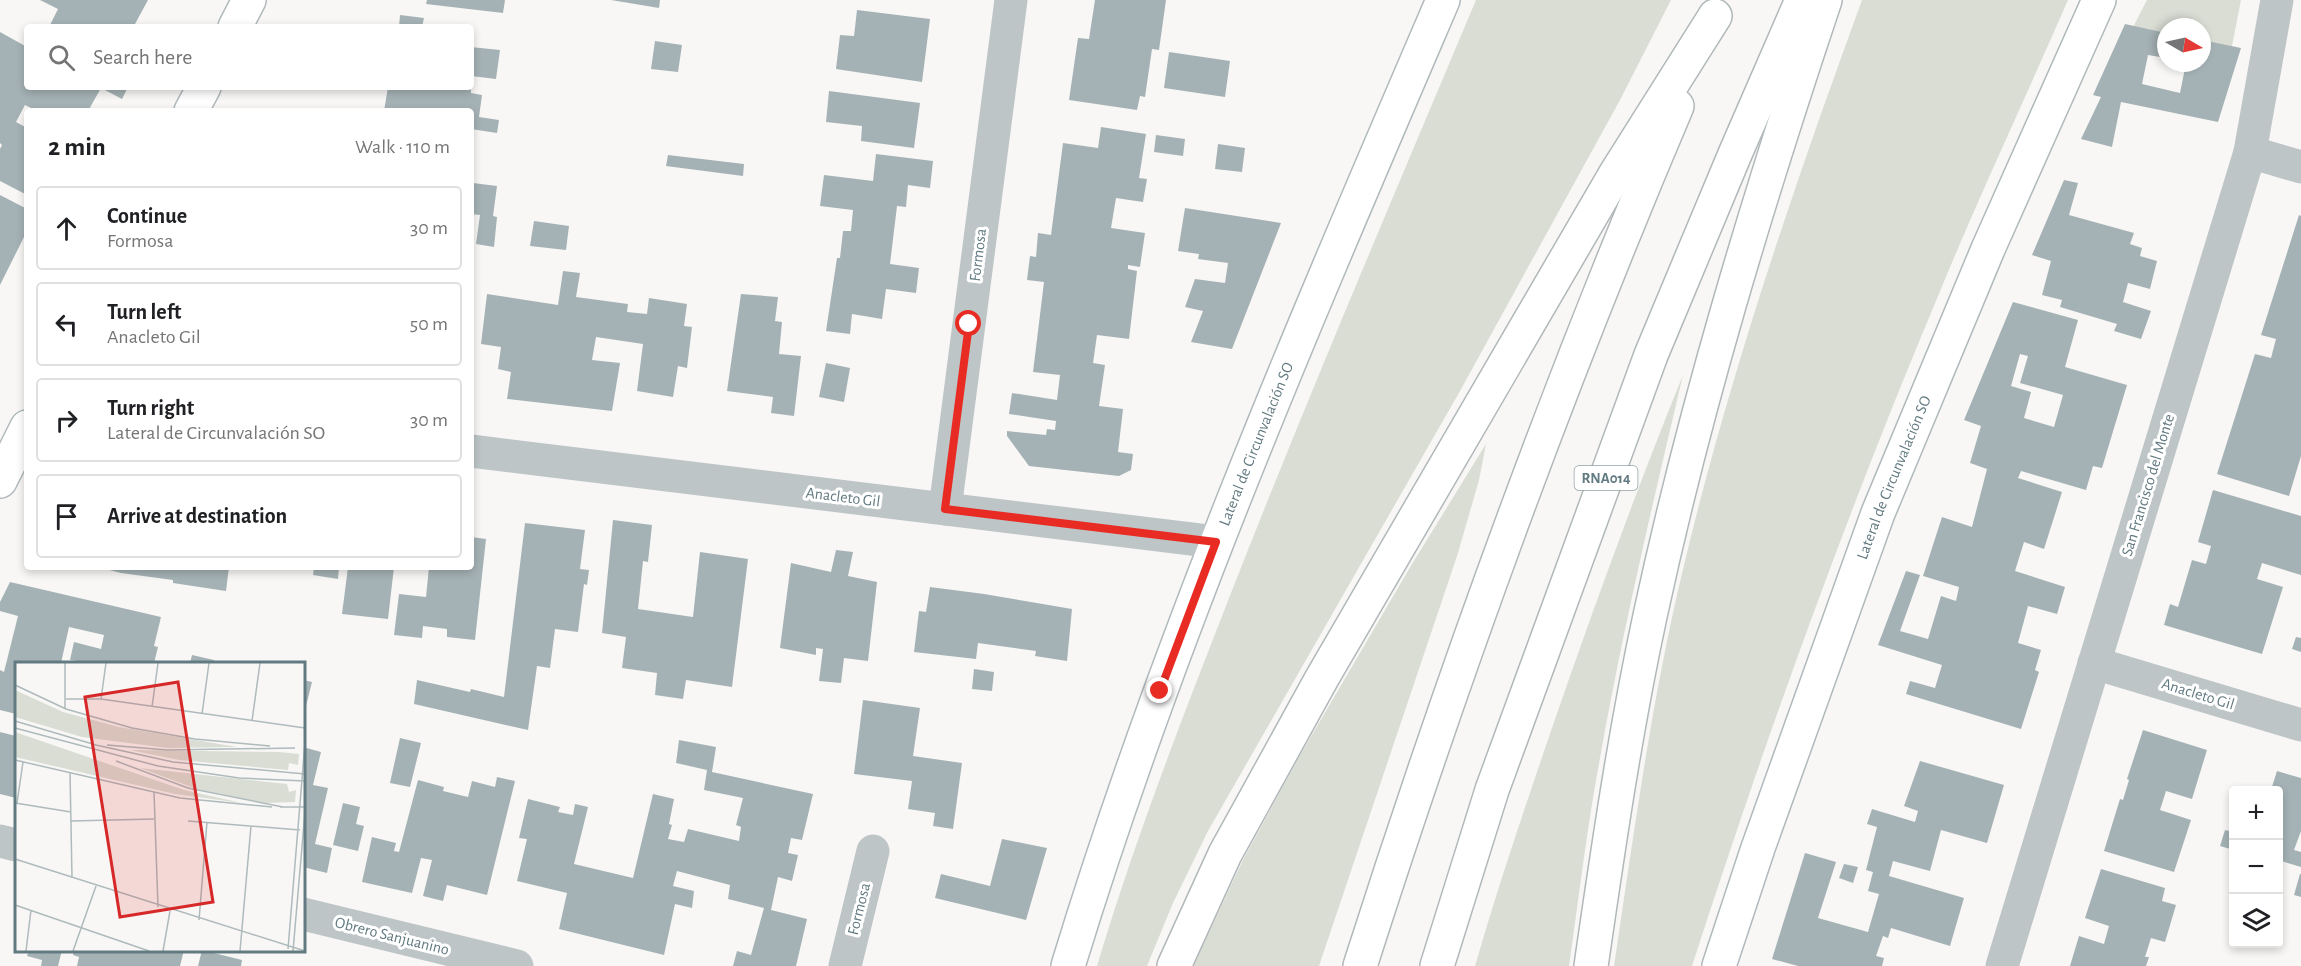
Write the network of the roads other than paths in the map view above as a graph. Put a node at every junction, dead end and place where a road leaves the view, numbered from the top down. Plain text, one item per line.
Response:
1 (249, 0) edge
2 (1011, 0) edge
3 (1443, 0) edge
4 (1802, 0) edge
5 (1825, 0) edge
6 (2099, 0) edge
7 (2277, 0) edge
8 (1719, 8) edge
9 (237, 24) edge
10 (202, 90) edge
11 (193, 108) edge
12 (2250, 152) junction
13 (2301, 167) edge
14 (24, 433) edge
15 (474, 451) edge
16 (0, 481) edge
17 (945, 509) junction
18 (1216, 542) junction
19 (2094, 663) junction
20 (2301, 725) edge
21 (0, 841) edge
22 (15, 845) edge
23 (873, 851) dead end
24 (304, 914) edge
25 (517, 966) edge
26 (845, 966) edge
27 (1068, 966) edge
28 (1174, 966) edge
29 (1360, 966) edge
30 (1437, 966) edge
31 (1591, 966) edge
32 (1719, 966) edge
33 (2002, 966) edge

1 - 9 main road
2 - 17 street, Formosa
3 - 18 main road, Lateral de Circunvalación SO
4 - 30 main road, RNA014
5 - 31 main road
6 - 32 main road, Lateral de Circunvalación SO
7 - 12 street, San Francisco del Monte
8 - 28 main road
8 - 29 main road
10 - 11 main road
12 - 13 street
12 - 19 street, San Francisco del Monte
14 - 16 main road
15 - 17 street, Anacleto Gil
17 - 18 street, Anacleto Gil
18 - 27 main road, Lateral de Circunvalación SO
19 - 20 street, Anacleto Gil
19 - 33 street, San Francisco del Monte
21 - 22 street
23 - 26 street, Formosa
24 - 25 street, Obrero Sanjuanino

